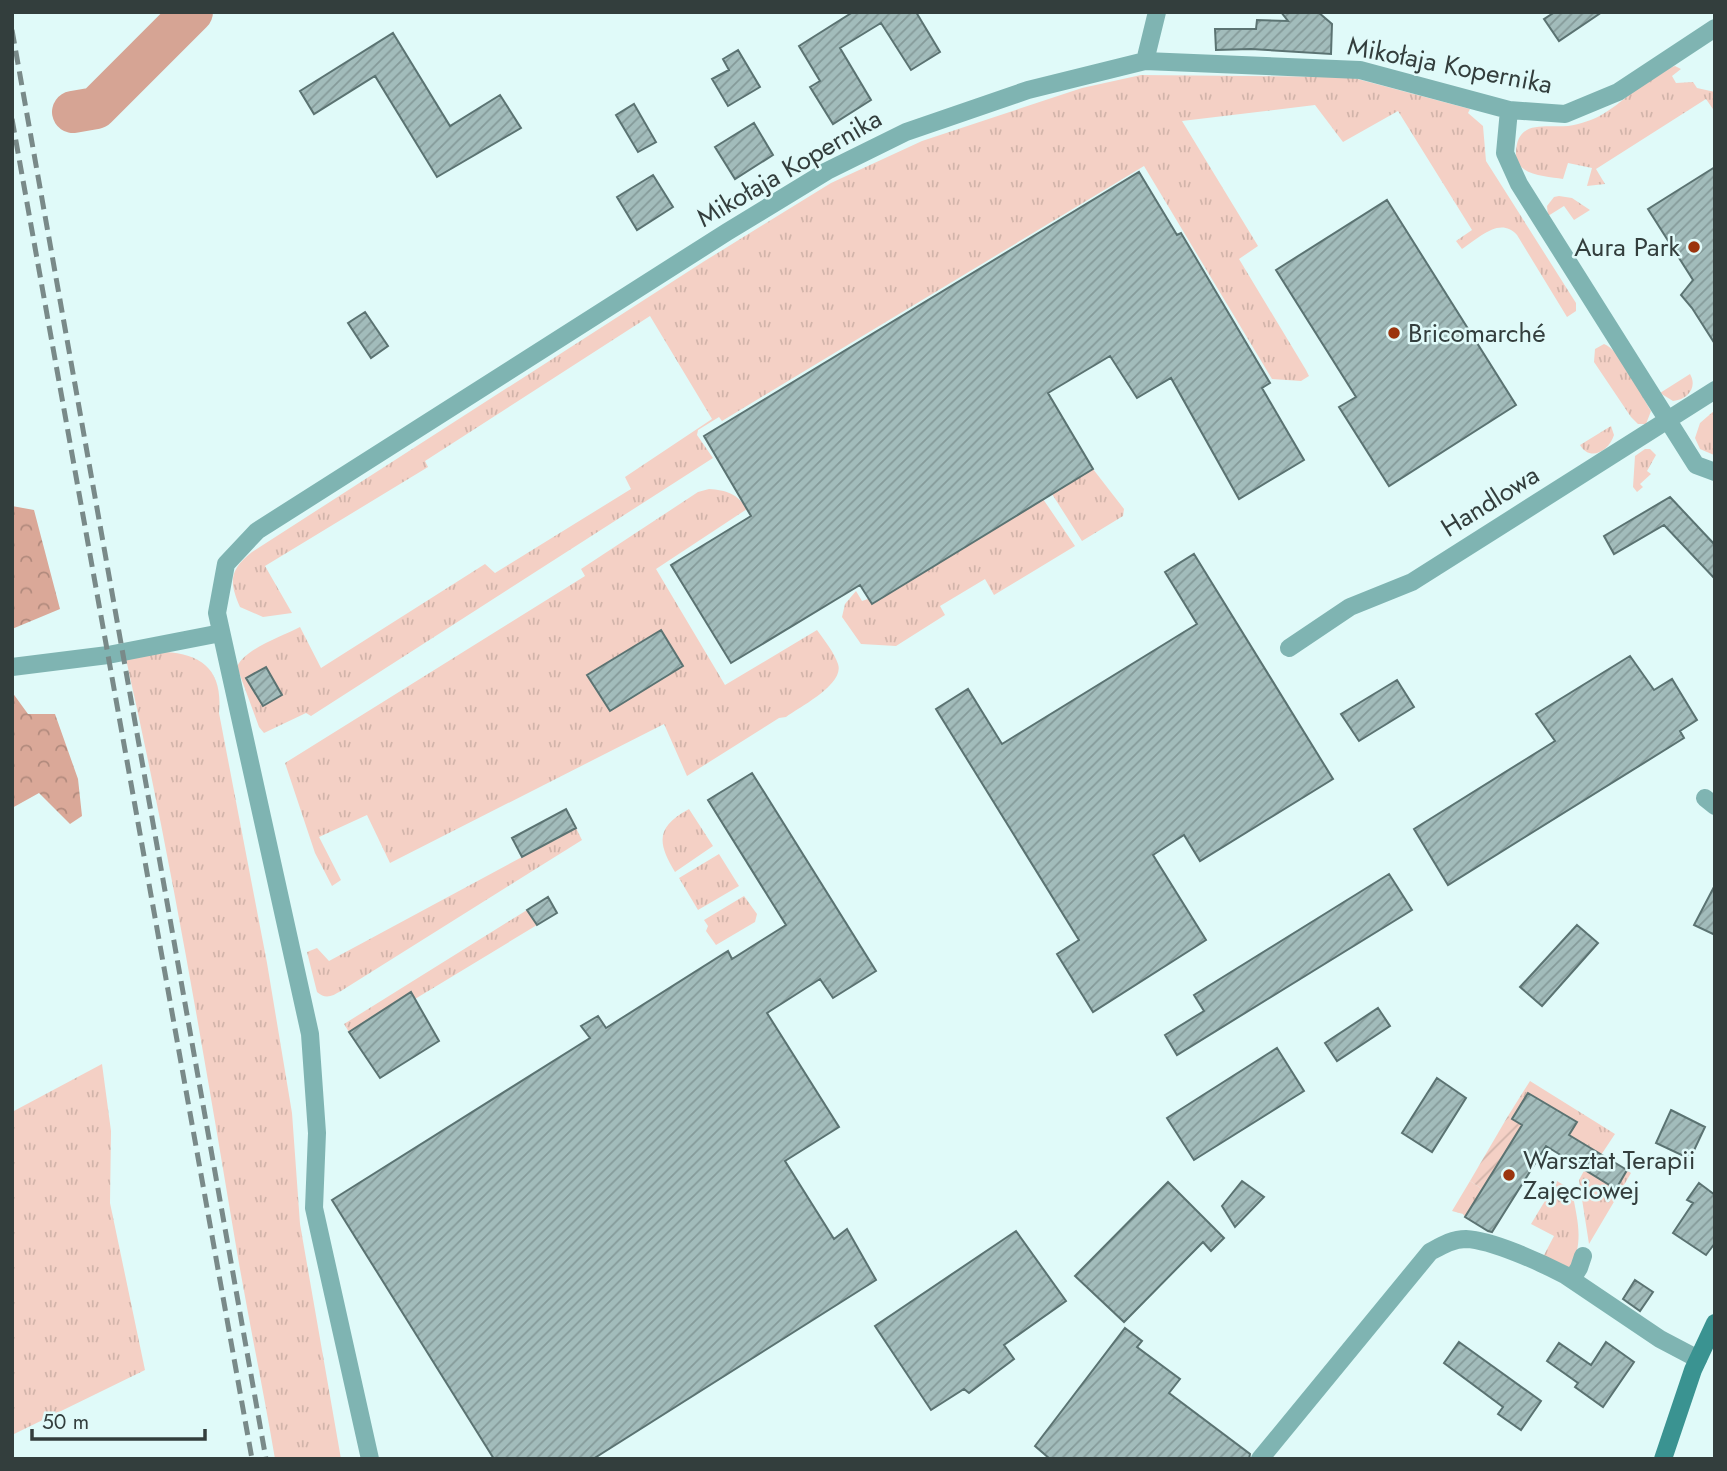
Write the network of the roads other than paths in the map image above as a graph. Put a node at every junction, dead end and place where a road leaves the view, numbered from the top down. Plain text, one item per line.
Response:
1 (1157, 12) edge
2 (1715, 28) edge
3 (1145, 61) junction
4 (1509, 110) junction
5 (1715, 390) edge
6 (1668, 419) junction
7 (1715, 472) edge
8 (221, 633) junction
9 (1289, 648) dead end
10 (12, 667) edge
11 (1584, 1256) dead end
12 (1572, 1279) junction
13 (1715, 1322) edge
14 (1698, 1359) junction
15 (370, 1459) edge
16 (1260, 1459) edge
17 (1663, 1459) edge

1 - 3 street
2 - 4 street, Mikołaja Kopernika
3 - 4 street, Mikołaja Kopernika
3 - 8 street, Mikołaja Kopernika
4 - 6 street
5 - 6 street, Handlowa
6 - 7 street
6 - 9 street, Handlowa
8 - 10 street
8 - 15 street, Mikołaja Kopernika
11 - 12 street
12 - 14 street
12 - 16 street
13 - 14 main road
14 - 17 main road

